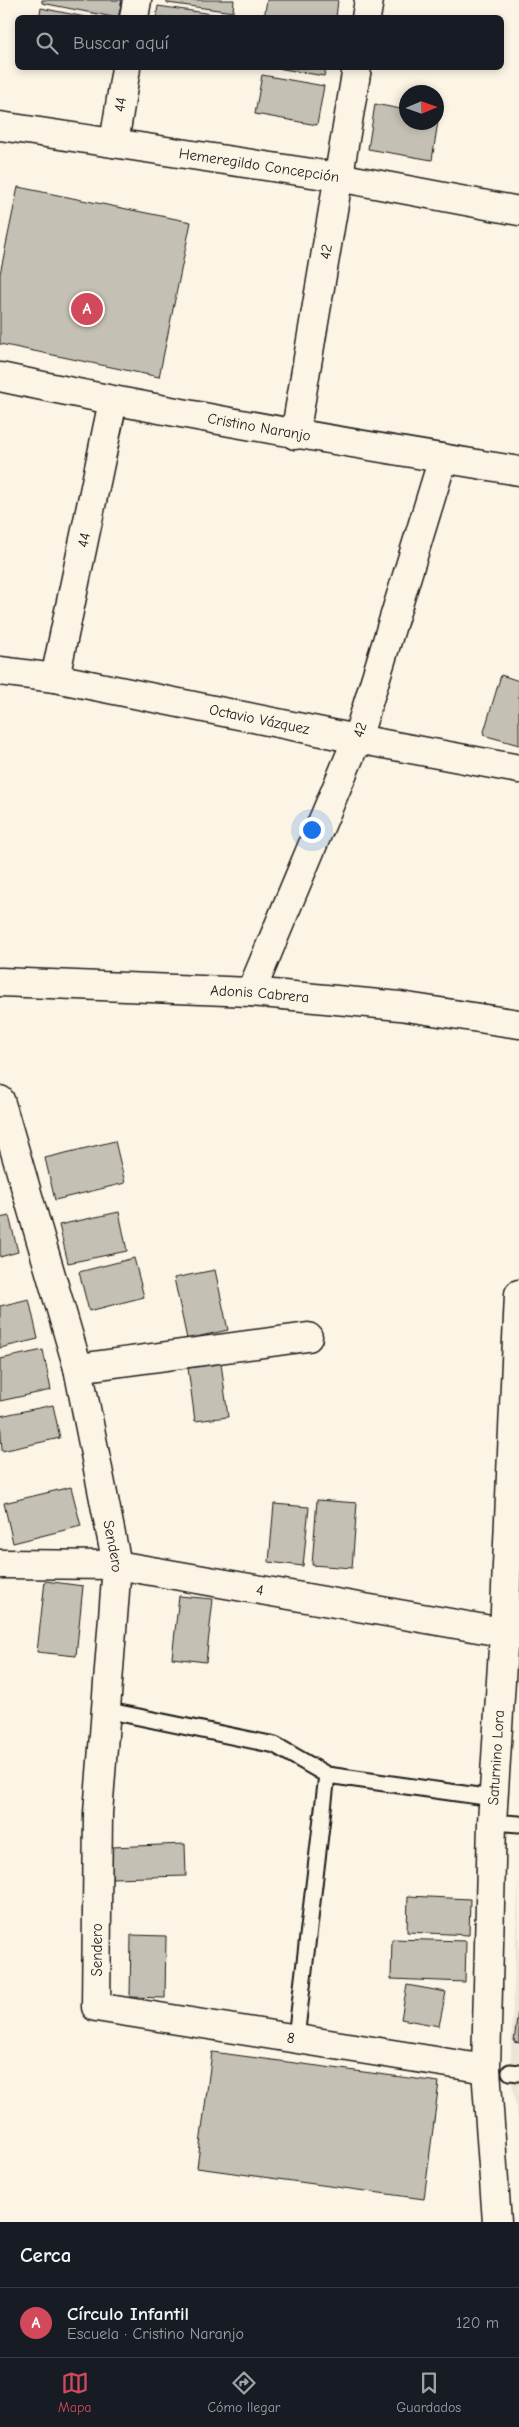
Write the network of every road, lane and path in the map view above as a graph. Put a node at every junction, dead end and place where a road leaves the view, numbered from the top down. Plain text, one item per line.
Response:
1 (137, 0) edge
2 (369, 0) edge
3 (134, 15) edge
4 (366, 15) edge
5 (126, 70) edge
6 (357, 70) edge
7 (0, 126) edge
8 (114, 143) junction
9 (338, 178) junction
10 (519, 211) edge
11 (0, 377) edge
12 (113, 402) junction
13 (295, 435) junction
14 (443, 458) junction
15 (519, 471) edge
16 (0, 671) edge
17 (55, 678) junction
18 (357, 739) junction
19 (519, 769) edge
20 (0, 982) edge
21 (251, 992) junction
22 (519, 1024) edge
23 (0, 1100) edge
24 (519, 1294) edge
25 (308, 1337) dead end
26 (78, 1368) junction
27 (0, 1564) edge
28 (117, 1565) junction
29 (511, 1634) edge
30 (105, 1710) junction
31 (327, 1775) junction
32 (492, 1810) junction
33 (519, 1824) edge
34 (96, 2007) joint
35 (296, 2038) junction
36 (505, 2071) edge
37 (497, 2222) edge

1 - 3 street
2 - 4 street
5 - 8 street, 44
6 - 9 street, 42
7 - 8 street, Hemeregildo Concepción
8 - 9 street, Hemeregildo Concepción
9 - 10 street, Hemeregildo Concepción
9 - 13 street, 42
11 - 12 street, Cristino Naranjo
12 - 13 street, Cristino Naranjo
12 - 17 street, 44
13 - 14 street, Cristino Naranjo
14 - 15 street, Cristino Naranjo
14 - 18 street, 42
16 - 17 street, Octavio Vázquez
17 - 18 street, Octavio Vázquez
18 - 19 street, Octavio Vázquez
18 - 21 street, 42
20 - 21 street, Adonis Cabrera
21 - 22 street, Adonis Cabrera
23 - 26 street, Sendero
24 - 29 street, Saturnino Lora
25 - 26 street
26 - 28 street, Sendero
27 - 28 street, 4
28 - 29 street, 4
28 - 30 street, Sendero
29 - 32 street, Saturnino Lora
30 - 31 lane
30 - 34 street, Sendero
31 - 32 lane
31 - 35 lane
32 - 33 lane
32 - 36 street, Saturnino Lora
34 - 35 street, 8
35 - 36 street, 8
36 - 37 street, Saturnino Lora

